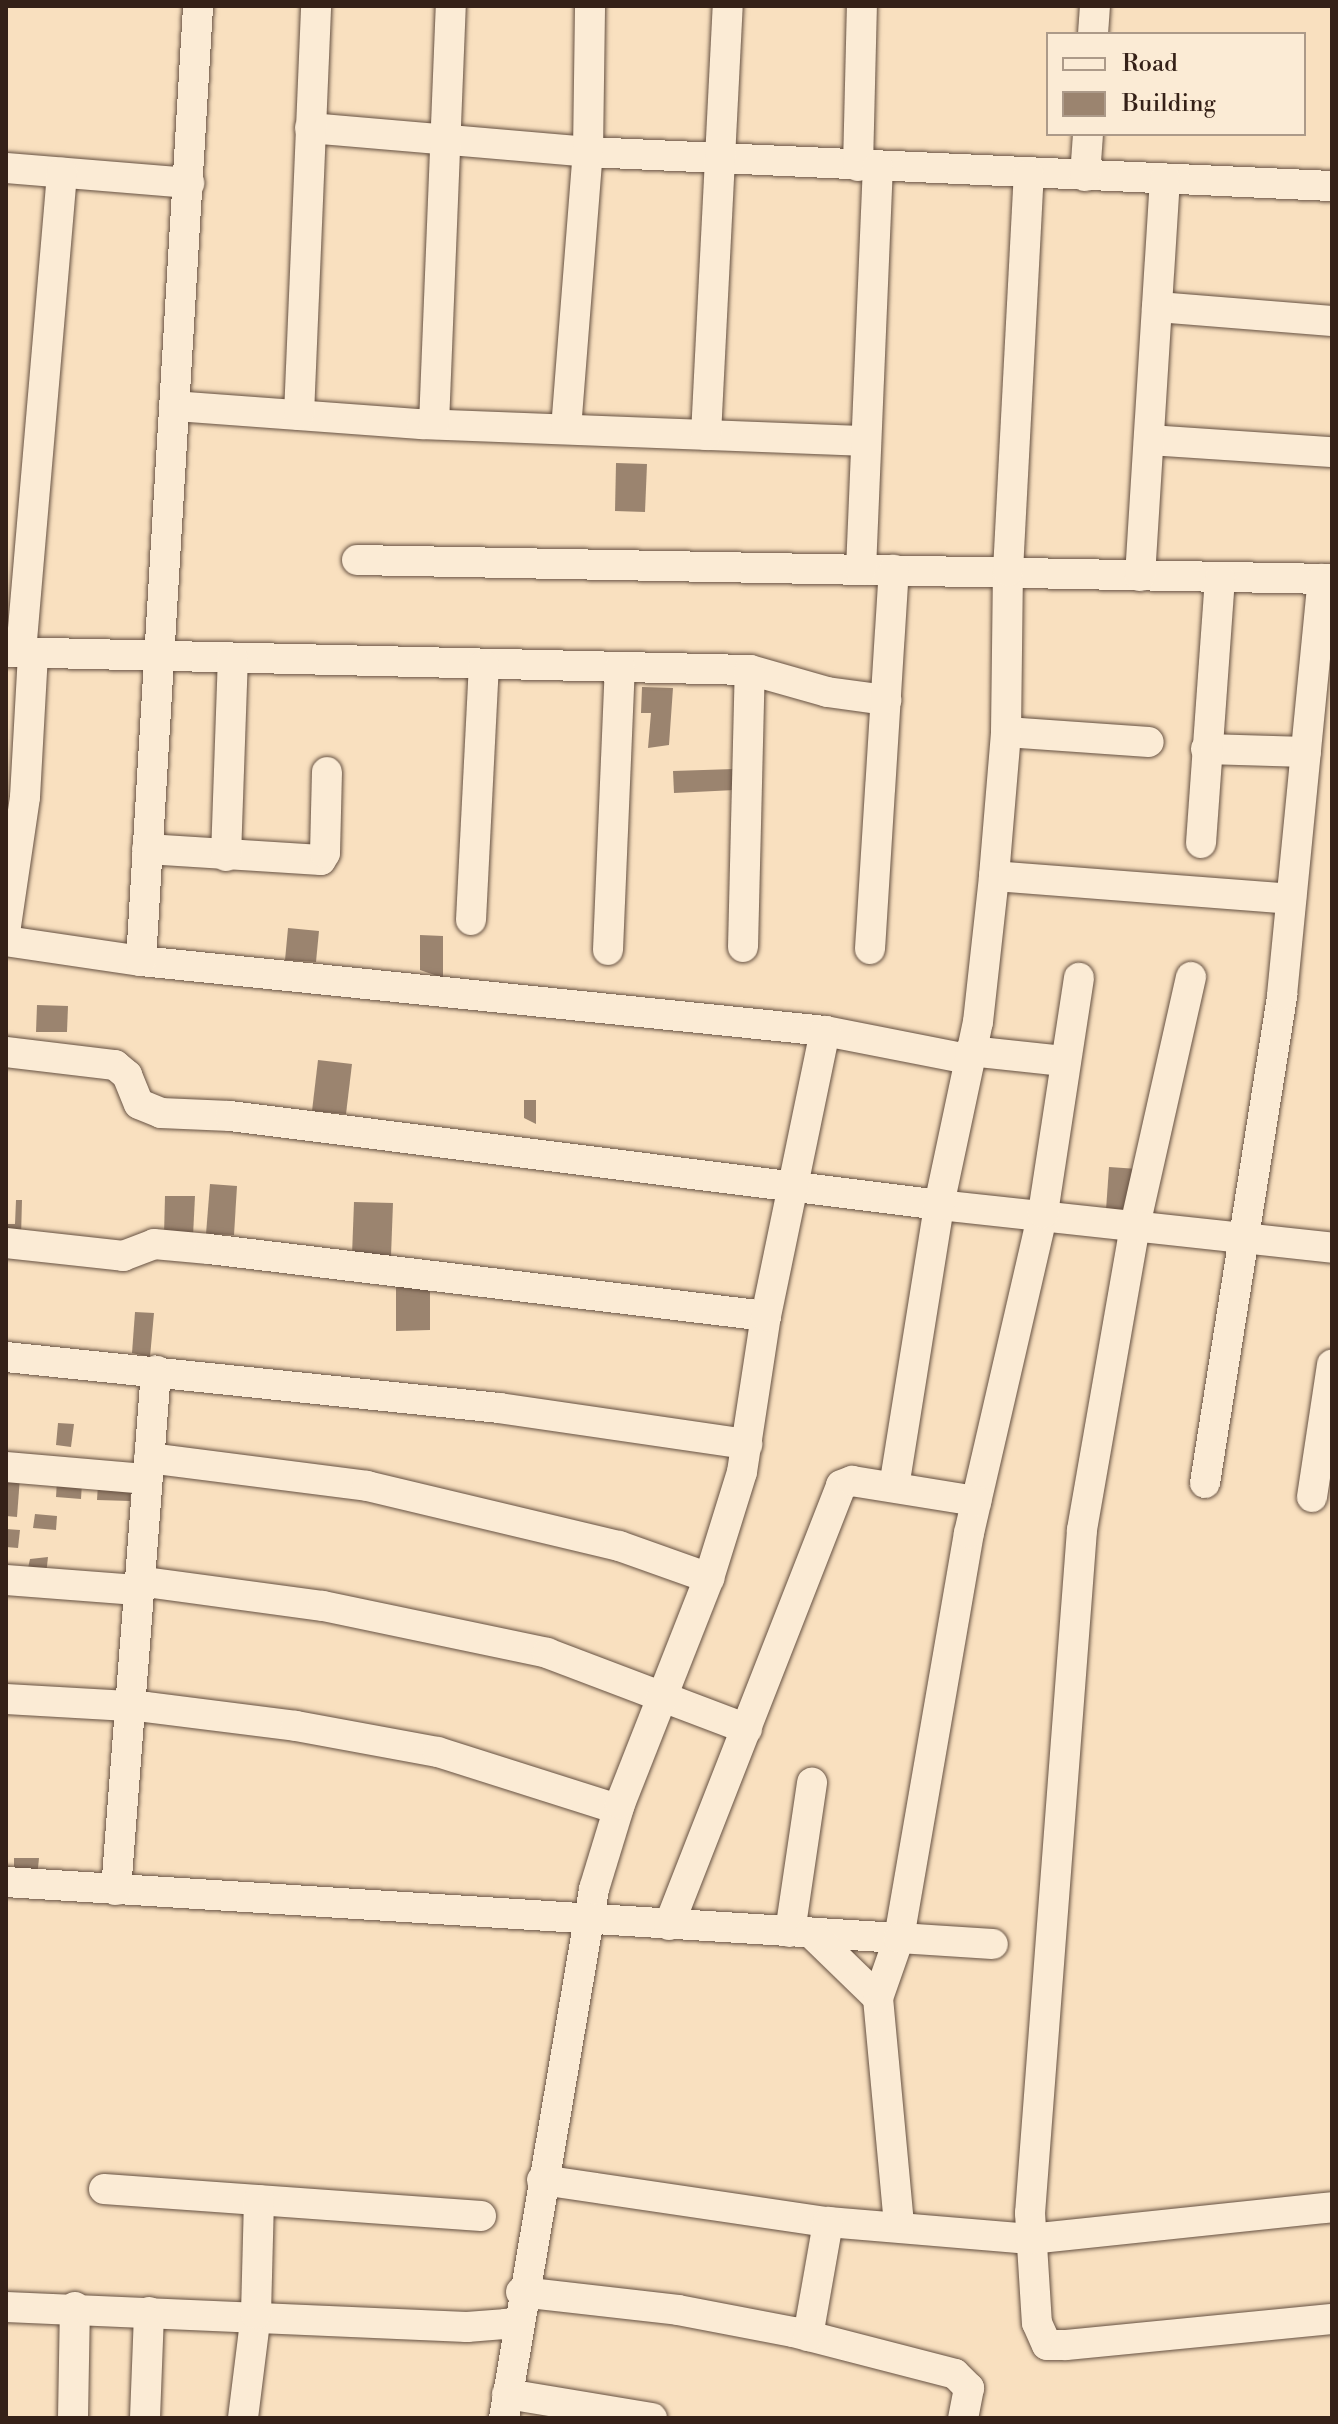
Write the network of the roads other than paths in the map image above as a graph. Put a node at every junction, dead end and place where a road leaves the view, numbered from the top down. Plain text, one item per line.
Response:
1 (198, 6) edge
2 (316, 6) edge
3 (451, 6) edge
4 (590, 6) edge
5 (728, 6) edge
6 (862, 6) edge
7 (1095, 6) edge
8 (1093, 32) edge
9 (310, 128) junction
10 (1088, 136) edge
11 (445, 140) junction
12 (588, 152) junction
13 (718, 158) junction
14 (868, 166) junction
15 (6, 168) edge
16 (62, 173) junction
17 (1029, 175) junction
18 (1085, 176) junction
19 (1165, 179) junction
20 (189, 183) junction
21 (1332, 186) edge
22 (1157, 307) junction
23 (1332, 321) edge
24 (174, 406) junction
25 (299, 415) junction
26 (434, 424) junction
27 (566, 429) junction
28 (706, 435) junction
29 (1149, 440) junction
30 (866, 441) junction
31 (1332, 452) edge
32 (357, 560) dead end
33 (861, 570) junction
34 (894, 570) junction
35 (1008, 571) junction
36 (1140, 576) junction
37 (1220, 579) junction
38 (1328, 579) edge
39 (20, 652) edge
40 (158, 658) junction
41 (233, 659) junction
42 (484, 665) junction
43 (620, 668) junction
44 (750, 670) junction
45 (886, 700) junction
46 (1006, 732) junction
47 (1149, 742) dead end
48 (1206, 749) junction
49 (1306, 752) junction
50 (327, 772) dead end
51 (1201, 843) dead end
52 (147, 849) junction
53 (226, 856) junction
54 (10, 875) edge
55 (994, 876) junction
56 (1291, 899) junction
57 (471, 920) dead end
58 (6, 926) edge
59 (6, 941) edge
60 (743, 947) dead end
61 (870, 949) dead end
62 (608, 950) dead end
63 (141, 961) junction
64 (1191, 977) dead end
65 (1079, 978) dead end
66 (825, 1031) junction
67 (6, 1052) edge
68 (969, 1055) junction
69 (1063, 1061) junction
70 (791, 1185) junction
71 (939, 1205) junction
72 (1043, 1213) junction
73 (1135, 1226) junction
74 (1243, 1241) junction
75 (6, 1243) edge
76 (1332, 1248) edge
77 (766, 1316) junction
78 (6, 1357) edge
79 (156, 1371) junction
80 (1331, 1378) edge
81 (747, 1444) junction
82 (6, 1467) edge
83 (148, 1468) junction
84 (1205, 1483) dead end
85 (894, 1487) junction
86 (1312, 1497) dead end
87 (976, 1501) junction
88 (709, 1578) junction
89 (6, 1580) edge
90 (138, 1586) junction
91 (661, 1696) junction
92 (6, 1699) edge
93 (127, 1706) junction
94 (747, 1729) junction
95 (812, 1783) dead end
96 (618, 1809) junction
97 (6, 1882) edge
98 (116, 1890) junction
99 (589, 1918) junction
100 (669, 1925) junction
101 (800, 1932) junction
102 (899, 1938) junction
103 (993, 1944) dead end
104 (878, 1998) junction
105 (542, 2180) junction
106 (104, 2189) dead end
107 (259, 2200) junction
108 (1332, 2207) edge
109 (481, 2216) dead end
110 (828, 2222) junction
111 (899, 2225) junction
112 (1030, 2239) junction
113 (521, 2292) junction
114 (6, 2307) edge
115 (75, 2307) junction
116 (149, 2312) junction
117 (256, 2314) junction
118 (1332, 2319) edge
119 (518, 2323) junction
120 (808, 2336) junction
121 (505, 2406) edge
122 (73, 2418) edge
123 (145, 2418) edge
124 (243, 2418) edge
125 (652, 2418) edge
126 (963, 2418) edge

1 - 20 street
2 - 9 street
3 - 11 street
4 - 12 street
5 - 13 street
6 - 14 street
7 - 8 street
9 - 11 street
9 - 25 street
10 - 18 street
11 - 12 street
11 - 26 street
12 - 13 street
12 - 27 street
13 - 14 street
13 - 28 street
14 - 17 street
14 - 30 street
15 - 16 street
16 - 20 street
16 - 39 street
17 - 18 street
17 - 35 street
18 - 19 street
19 - 21 street
19 - 22 street
20 - 24 street
22 - 23 street
22 - 29 street
24 - 25 street
24 - 40 street
25 - 26 street
26 - 27 street
27 - 28 street
28 - 30 street
29 - 31 street
29 - 36 street
30 - 33 street
32 - 33 street
33 - 34 street
34 - 35 street
34 - 45 street
35 - 36 street
35 - 46 street
36 - 37 street
37 - 38 street
37 - 48 street
38 - 49 street
39 - 40 street
39 - 54 street
40 - 41 street
40 - 52 street
41 - 42 street
41 - 53 street
42 - 43 street
42 - 57 street
43 - 44 street
43 - 62 street
44 - 45 street
44 - 60 street
45 - 61 street
46 - 47 street
46 - 55 street
48 - 49 street
48 - 51 street
49 - 56 street
50 - 53 street
52 - 53 street
52 - 63 street
54 - 58 street
55 - 56 street
55 - 68 street
56 - 74 street
59 - 63 street
63 - 66 street
64 - 73 street
65 - 69 street
66 - 68 street
66 - 70 street
67 - 70 street
68 - 69 street
68 - 71 street
69 - 72 street
70 - 71 street
70 - 77 street
71 - 72 street
71 - 85 street
72 - 73 street
72 - 87 street
73 - 74 street
73 - 112 street
74 - 76 street
74 - 84 street
75 - 77 street
77 - 81 street
78 - 79 street
79 - 81 street
79 - 83 street
80 - 86 street
81 - 88 street
82 - 83 street
83 - 88 street
83 - 90 street
85 - 87 street
85 - 94 street
87 - 102 street
88 - 91 street
89 - 90 street
90 - 91 street
90 - 93 street
91 - 94 street
91 - 96 street
92 - 93 street
93 - 96 street
93 - 98 street
94 - 100 street
95 - 101 street
96 - 99 street
97 - 98 street
98 - 99 street
99 - 100 street
99 - 105 street
100 - 101 street
101 - 102 street
101 - 104 street
102 - 103 street
102 - 104 street
104 - 111 street
105 - 110 street
105 - 113 street
106 - 107 street
107 - 109 street
107 - 117 street
108 - 112 street
110 - 111 street
110 - 120 street
111 - 112 street
112 - 118 street
113 - 119 street
113 - 120 street
114 - 115 street
115 - 116 street
115 - 122 street
116 - 117 street
116 - 123 street
117 - 119 street
117 - 124 street
119 - 121 street
120 - 126 street
121 - 125 street

